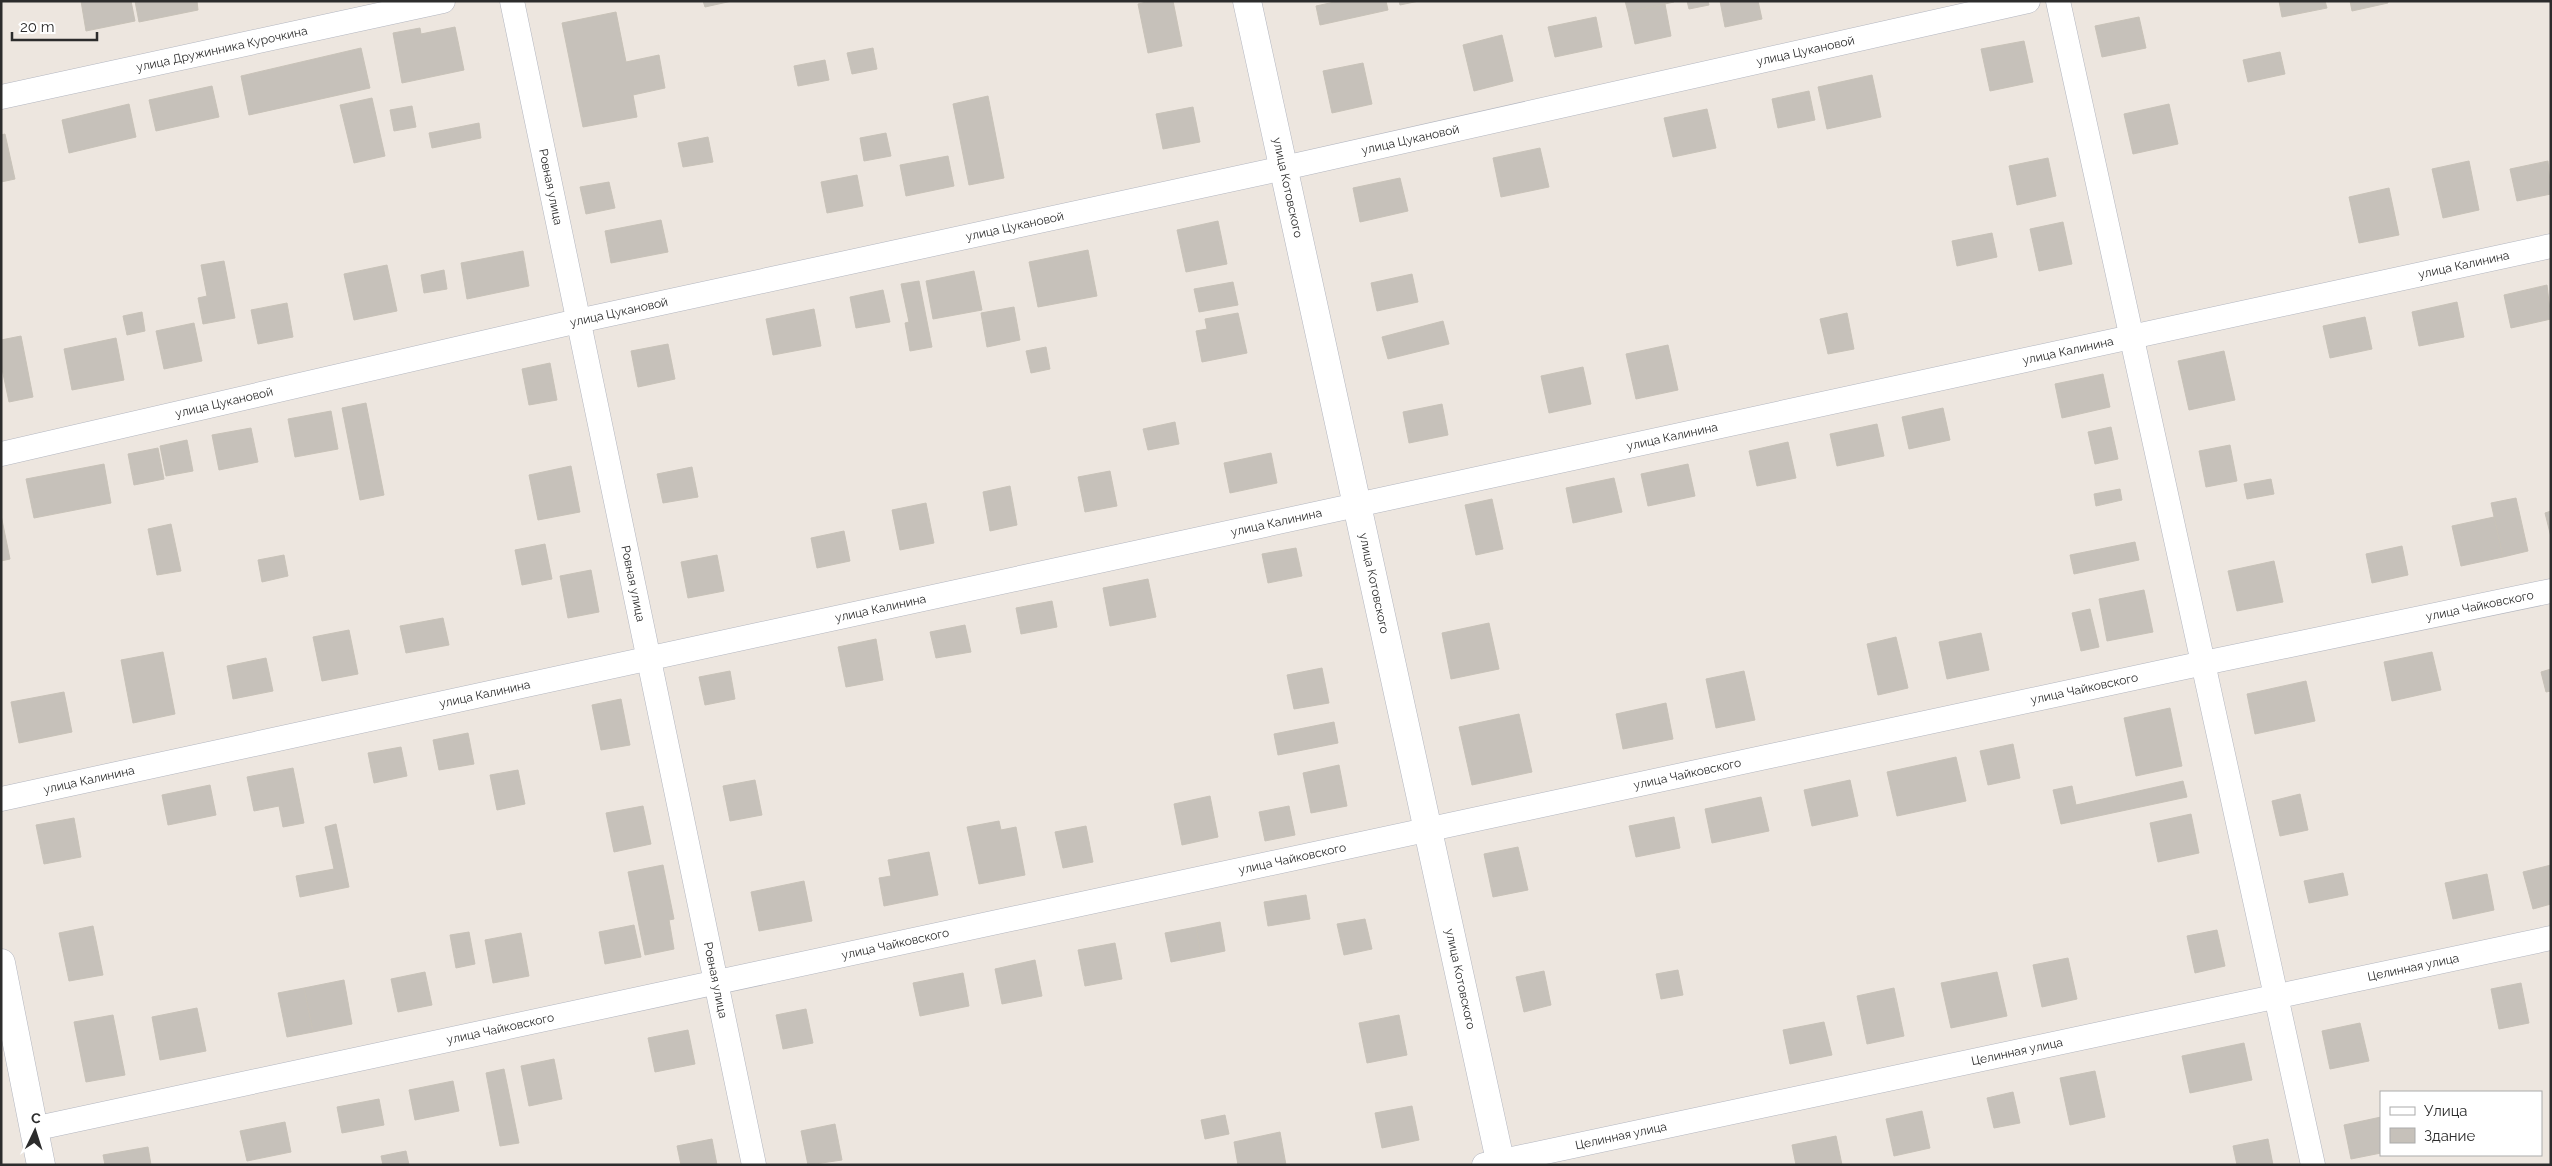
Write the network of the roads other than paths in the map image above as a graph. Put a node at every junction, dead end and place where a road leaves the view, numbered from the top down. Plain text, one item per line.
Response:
1 (443, 1) edge
2 (512, 1) edge
3 (1247, 1) edge
4 (2028, 1) edge
5 (2058, 1) edge
6 (1, 97) edge
7 (1284, 168) junction
8 (2551, 246) edge
9 (578, 321) junction
10 (2132, 336) junction
11 (1, 454) edge
12 (1357, 504) junction
13 (2551, 591) edge
14 (648, 658) junction
15 (2204, 663) junction
16 (1, 798) edge
17 (1428, 829) junction
18 (2551, 938) edge
19 (1, 963) edge
20 (715, 981) junction
21 (2276, 995) junction
22 (33, 1128) junction
23 (1495, 1164) edge
24 (40, 1165) edge
25 (754, 1165) edge
26 (2313, 1165) edge

1 - 6 street, улица Дружинника Курочкина
2 - 9 street, Ровная улица
3 - 7 street, улица Котовского
4 - 7 street, улица Цукановой
5 - 10 street
7 - 9 street, улица Цукановой
7 - 12 street, улица Котовского
8 - 10 street, улица Калинина
9 - 11 street, улица Цукановой
9 - 14 street, Ровная улица
10 - 12 street, улица Калинина
10 - 15 street
12 - 14 street, улица Калинина
12 - 17 street, улица Котовского
13 - 15 street, улица Чайковского
14 - 16 street, улица Калинина
14 - 20 street, Ровная улица
15 - 17 street, улица Чайковского
15 - 21 street
17 - 20 street, улица Чайковского
17 - 23 street, улица Котовского
18 - 21 street, Целинная улица
19 - 22 street
20 - 22 street, улица Чайковского
20 - 25 street, Ровная улица
21 - 23 street, Целинная улица
21 - 26 street
22 - 24 street

